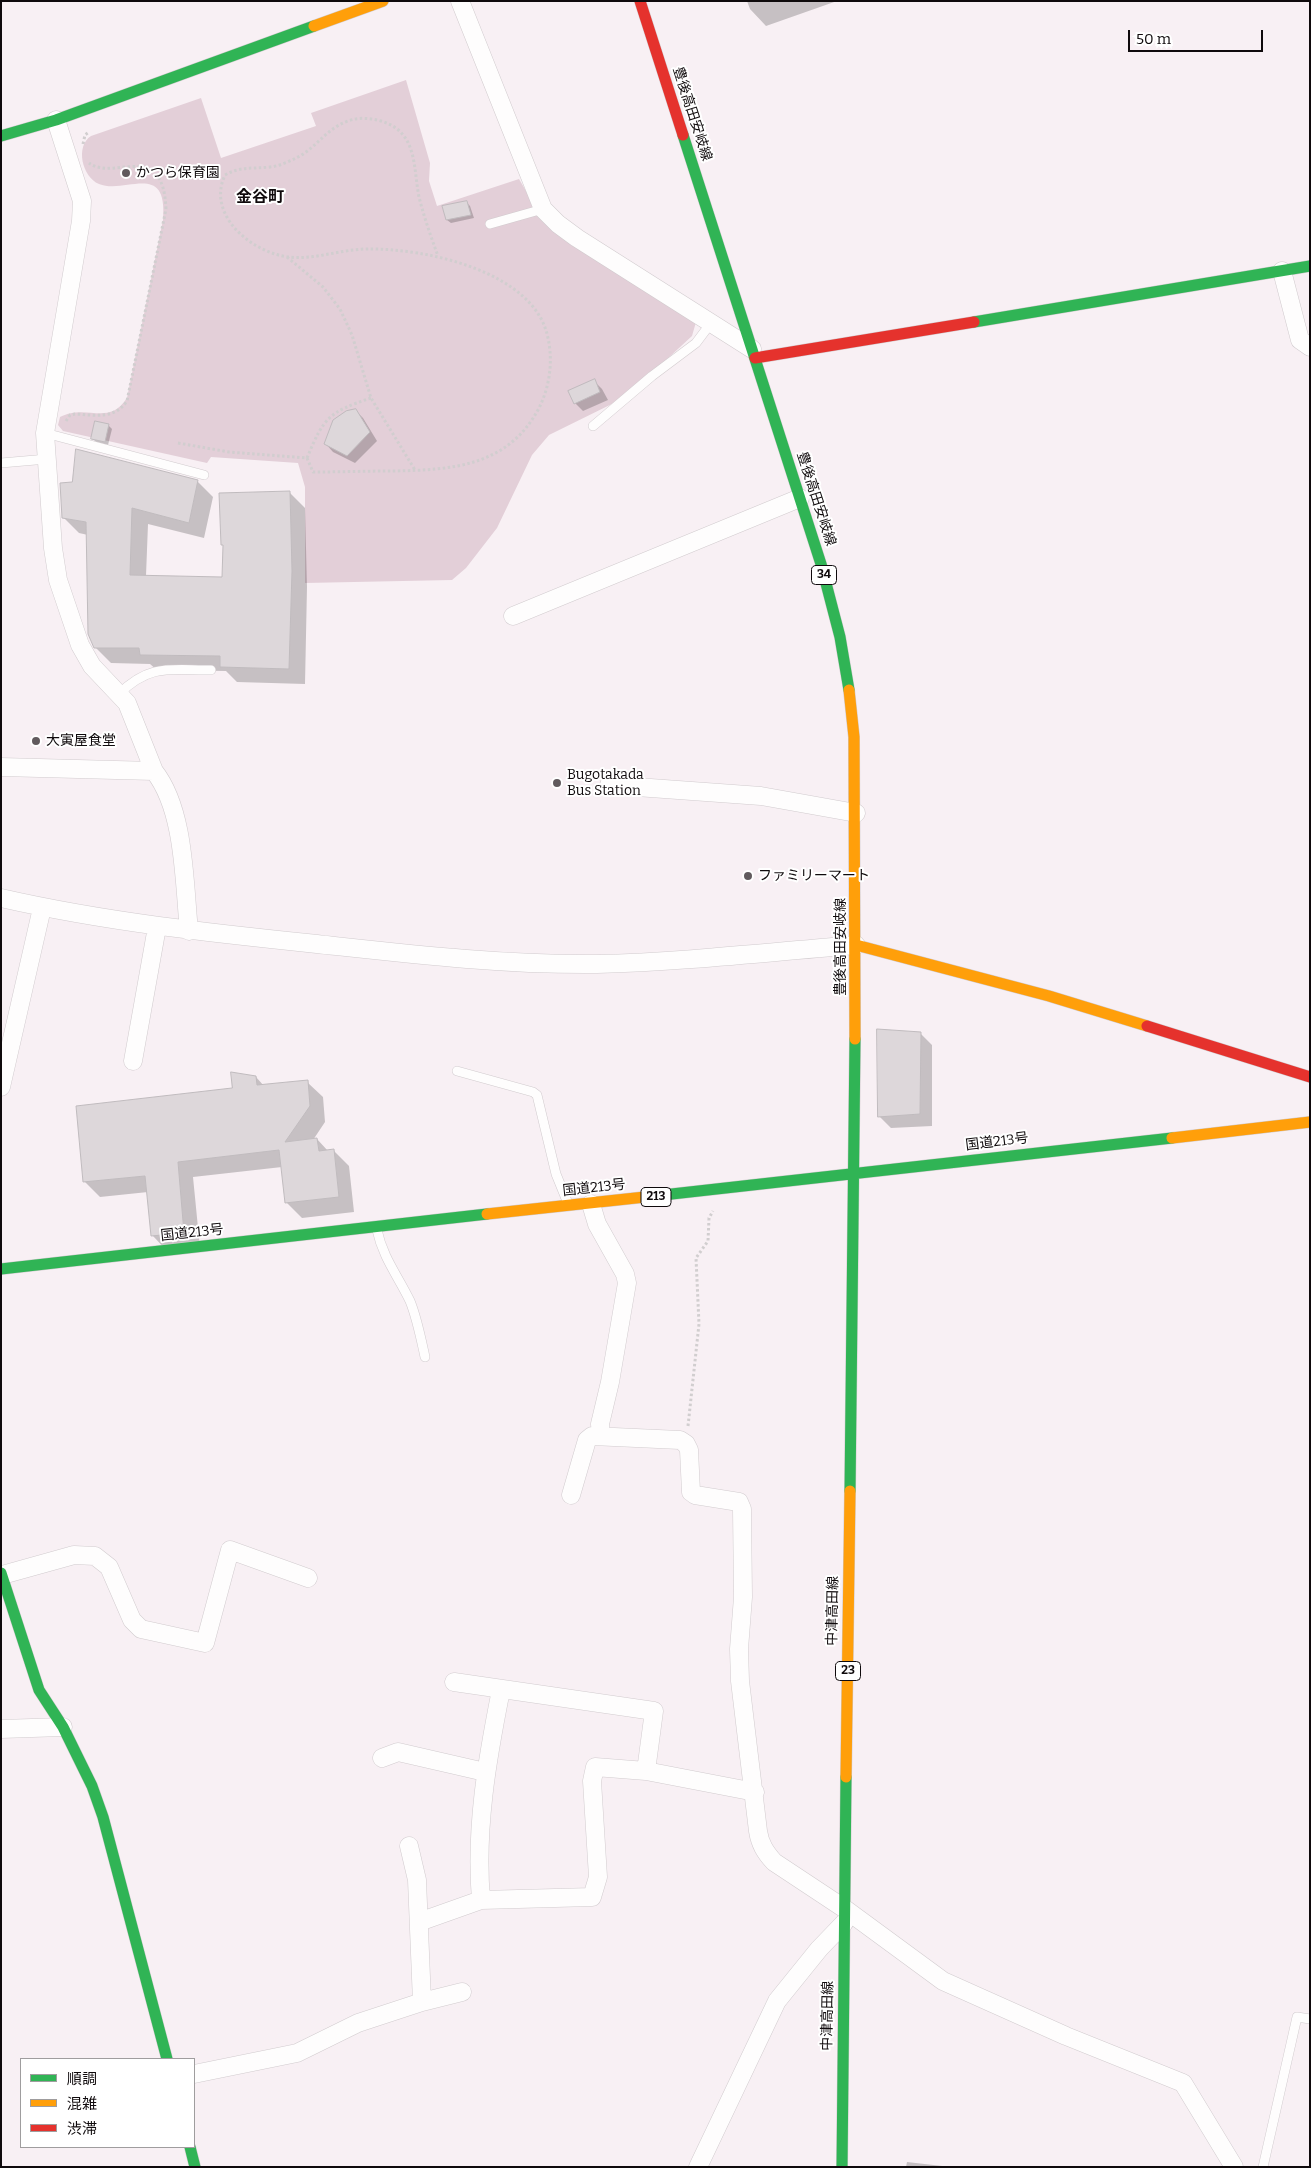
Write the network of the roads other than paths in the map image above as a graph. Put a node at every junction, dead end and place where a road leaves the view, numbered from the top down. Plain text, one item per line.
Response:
1 (383, 1) edge
2 (460, 1) edge
3 (640, 1) edge
4 (56, 120) junction
5 (1, 136) edge
6 (543, 209) junction
7 (490, 224) dead end
8 (1310, 266) edge
9 (1282, 271) junction
10 (711, 323) junction
11 (1310, 346) edge
12 (753, 353) junction
13 (593, 426) dead end
14 (45, 433) junction
15 (47, 459) junction
16 (1, 463) edge
17 (204, 475) dead end
18 (800, 498) junction
19 (512, 616) dead end
20 (211, 670) dead end
21 (119, 694) junction
22 (1, 767) edge
23 (154, 771) junction
24 (609, 785) dead end
25 (856, 813) junction
26 (1, 898) edge
27 (42, 908) junction
28 (157, 927) junction
29 (189, 931) junction
30 (856, 945) junction
31 (133, 1061) dead end
32 (457, 1071) dead end
33 (1310, 1077) edge
34 (1, 1087) edge
35 (1310, 1122) edge
36 (853, 1175) junction
37 (591, 1204) junction
38 (569, 1206) junction
39 (377, 1228) junction
40 (1, 1269) edge
41 (425, 1357) dead end
42 (601, 1436) junction
43 (571, 1495) dead end
44 (2, 1574) edge
45 (308, 1578) dead end
46 (454, 1682) dead end
47 (501, 1690) junction
48 (63, 1727) junction
49 (1, 1729) edge
50 (382, 1758) dead end
51 (646, 1771) junction
52 (485, 1772) junction
53 (755, 1792) junction
54 (409, 1846) dead end
55 (481, 1900) junction
56 (845, 1916) junction
57 (419, 1922) junction
58 (462, 1992) dead end
59 (422, 2002) junction
60 (1310, 2019) edge
61 (167, 2058) edge
62 (195, 2074) edge
63 (190, 2148) edge
64 (195, 2167) edge
65 (698, 2167) edge
66 (842, 2167) edge
67 (1234, 2167) edge
68 (1263, 2167) edge

1 - 4 main road
2 - 6 street
3 - 12 main road, 豊後高田安岐線 / 34
4 - 5 main road
4 - 14 street
6 - 7 lane
6 - 10 street
8 - 9 main road
9 - 11 street
9 - 12 main road
10 - 12 street
10 - 13 lane
12 - 18 main road, 豊後高田安岐線 / 34
14 - 15 street
14 - 17 lane
15 - 16 lane
15 - 21 street
18 - 19 street
18 - 25 main road, 豊後高田安岐線 / 34
20 - 21 lane
21 - 23 street
22 - 23 street
23 - 29 street
24 - 25 street
25 - 30 main road, 豊後高田安岐線 / 34
26 - 27 street
27 - 28 street
27 - 34 street
28 - 29 street
28 - 31 street
29 - 30 street
30 - 33 main road
30 - 36 main road, 豊後高田安岐線 / 34
32 - 38 lane
35 - 36 main road, 国道213号 / 213
36 - 37 main road, 国道213号 / 213
36 - 56 main road, 中津高田線 / 23
37 - 38 main road, 国道213号 / 213
37 - 42 street
38 - 39 main road, 国道213号 / 213
39 - 40 main road, 国道213号 / 213
39 - 41 lane
42 - 43 street
42 - 53 street
44 - 45 street
44 - 48 main road
46 - 47 street
47 - 51 street
47 - 52 street
48 - 49 street
48 - 61 main road
50 - 52 street
51 - 53 street
51 - 55 street
52 - 55 street
53 - 56 street
54 - 57 street
55 - 57 street
56 - 65 street
56 - 66 main road, 中津高田線 / 23
56 - 67 street
57 - 59 street
58 - 59 street
59 - 62 street
60 - 68 lane
63 - 64 main road

